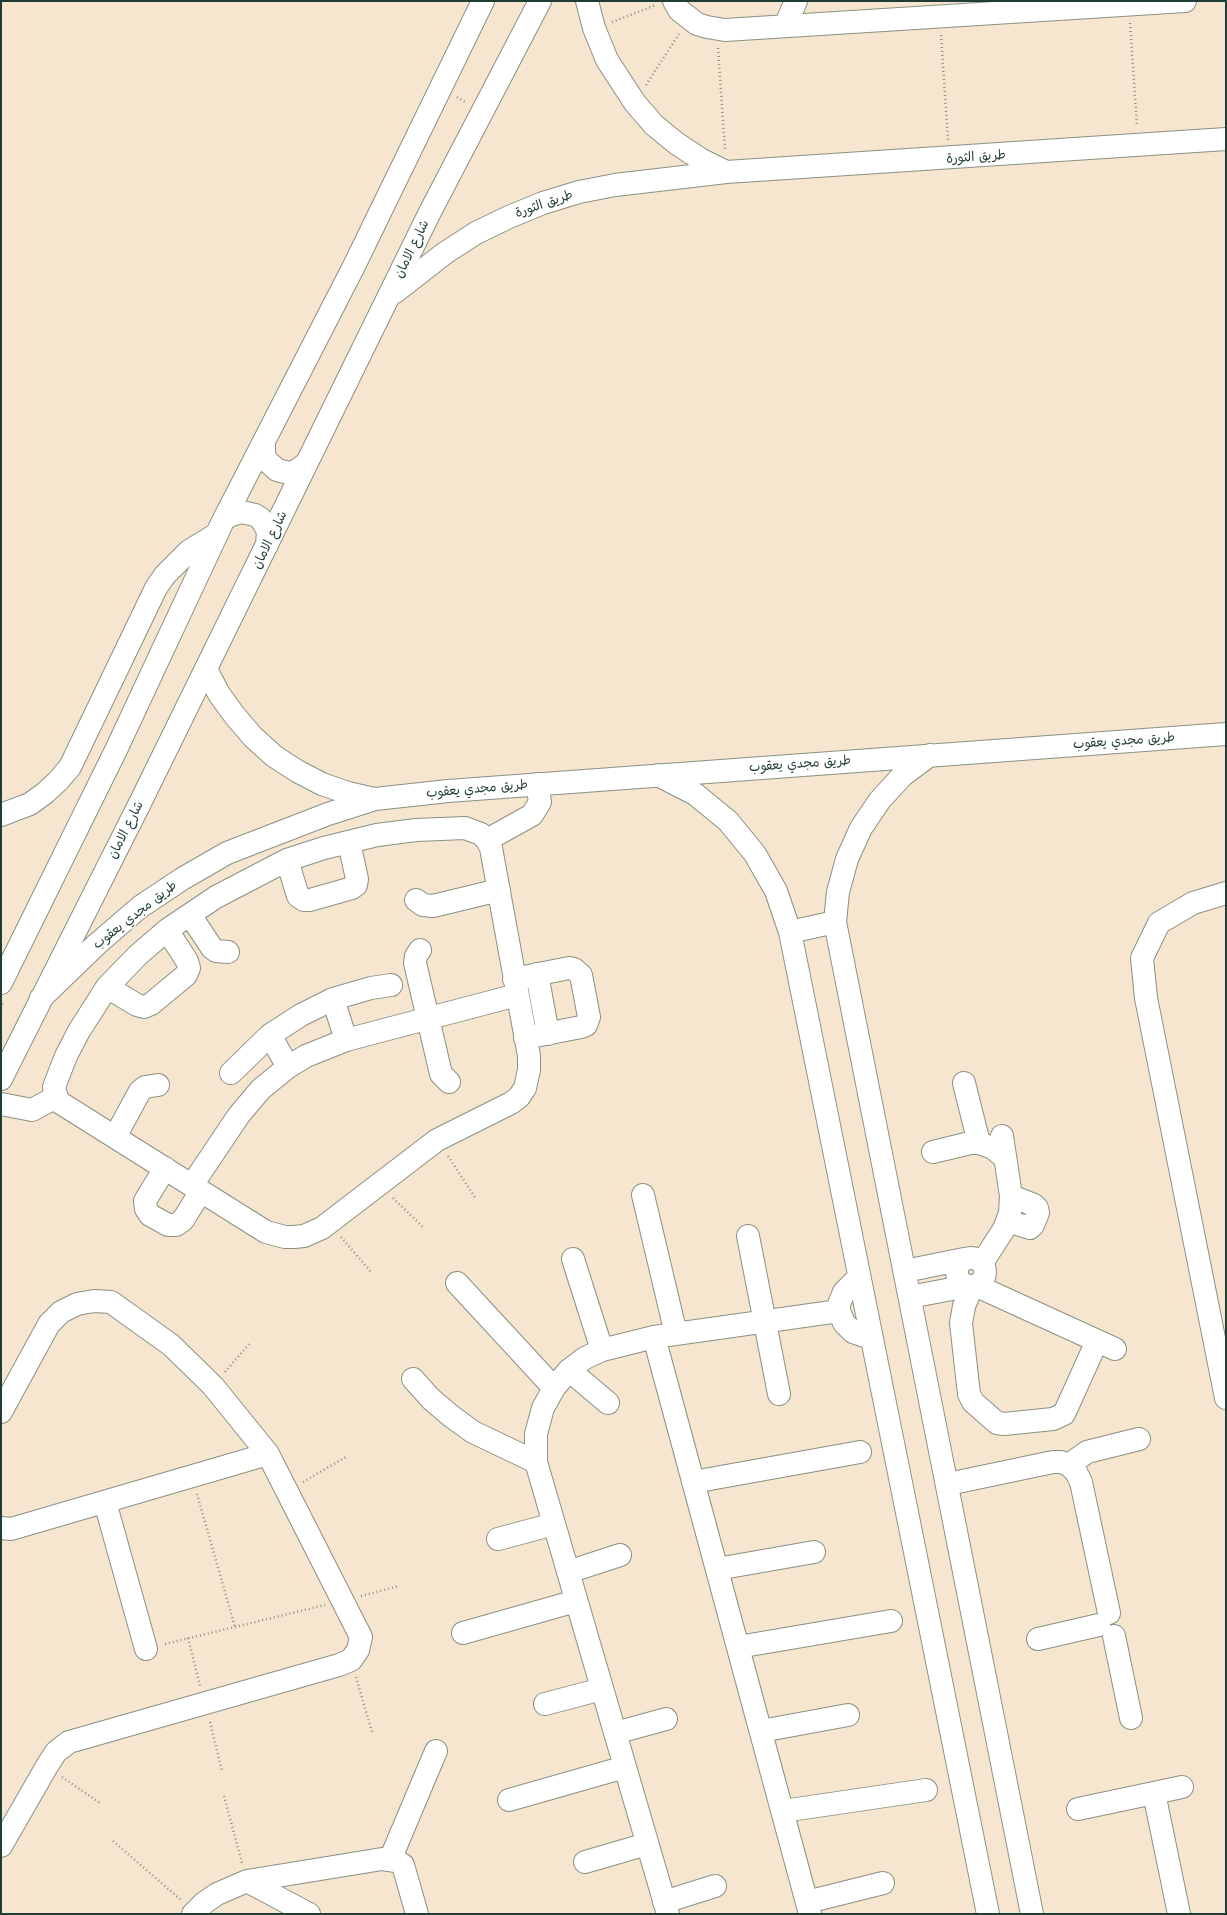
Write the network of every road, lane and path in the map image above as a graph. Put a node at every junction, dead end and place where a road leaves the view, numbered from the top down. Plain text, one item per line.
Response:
1 (483, 1) edge
2 (540, 1) edge
3 (587, 1) edge
4 (796, 1) edge
5 (1185, 1) edge
6 (667, 2) edge
7 (1073, 4) edge
8 (1129, 5) junction
9 (940, 16) junction
10 (688, 18) junction
11 (785, 26) junction
12 (594, 28) junction
13 (717, 29) junction
14 (441, 89) junction
15 (635, 103) junction
16 (483, 111) junction
17 (1226, 139) edge
18 (1139, 145) junction
19 (950, 158) junction
20 (726, 172) junction
21 (387, 299) junction
22 (264, 441) junction
23 (307, 463) junction
24 (220, 528) junction
25 (267, 545) junction
26 (206, 669) junction
27 (1226, 734) edge
28 (930, 755) junction
29 (658, 775) junction
30 (537, 784) junction
31 (375, 799) junction
32 (1, 814) edge
33 (487, 840) junction
34 (348, 842) junction
35 (287, 860) junction
36 (499, 890) junction
37 (1226, 893) edge
38 (416, 900) dead end
39 (190, 915) junction
40 (835, 922) junction
41 (167, 930) junction
42 (790, 932) junction
43 (420, 950) dead end
44 (228, 952) dead end
45 (537, 974) junction
46 (1, 983) edge
47 (391, 985) dead end
48 (107, 987) junction
49 (516, 987) junction
50 (41, 998) junction
51 (334, 999) junction
52 (428, 1017) junction
53 (548, 1034) junction
54 (270, 1035) junction
55 (525, 1038) junction
56 (346, 1040) junction
57 (288, 1067) junction
58 (231, 1073) dead end
59 (1, 1079) edge
60 (449, 1082) dead end
61 (964, 1083) dead end
62 (158, 1085) dead end
63 (56, 1098) junction
64 (1, 1104) edge
65 (1002, 1136) dead end
66 (115, 1137) junction
67 (437, 1140) junction
68 (979, 1143) junction
69 (933, 1152) dead end
70 (1005, 1158) junction
71 (165, 1168) junction
72 (379, 1183) junction
73 (196, 1188) junction
74 (643, 1195) dead end
75 (476, 1199) dead end
76 (329, 1222) junction
77 (424, 1228) dead end
78 (748, 1236) dead end
79 (573, 1259) dead end
80 (973, 1261) junction
81 (905, 1270) junction
82 (371, 1272) dead end
83 (860, 1280) junction
84 (457, 1283) dead end
85 (972, 1286) junction
86 (910, 1297) junction
87 (839, 1311) junction
88 (765, 1322) junction
89 (676, 1334) junction
90 (871, 1335) junction
91 (654, 1337) junction
92 (249, 1344) dead end
93 (602, 1350) junction
94 (569, 1370) junction
95 (413, 1379) dead end
96 (213, 1386) junction
97 (554, 1388) junction
98 (779, 1394) dead end
99 (1226, 1398) edge
100 (608, 1403) dead end
101 (1, 1412) edge
102 (1139, 1439) dead end
103 (860, 1452) dead end
104 (268, 1454) junction
105 (346, 1457) dead end
106 (536, 1462) junction
107 (1068, 1465) junction
108 (192, 1476) junction
109 (693, 1482) junction
110 (948, 1484) junction
111 (288, 1492) junction
112 (106, 1502) junction
113 (554, 1524) junction
114 (1, 1528) edge
115 (498, 1539) dead end
116 (814, 1552) dead end
117 (620, 1555) dead end
118 (717, 1569) junction
119 (568, 1572) junction
120 (399, 1586) dead end
121 (342, 1600) junction
122 (576, 1601) junction
123 (891, 1621) dead end
124 (1107, 1625) junction
125 (235, 1627) junction
126 (463, 1632) dead end
127 (1038, 1640) dead end
128 (738, 1647) junction
129 (146, 1649) joint
130 (350, 1660) junction
131 (602, 1689) junction
132 (545, 1704) dead end
133 (848, 1714) dead end
134 (1131, 1718) dead end
135 (666, 1719) dead end
136 (761, 1731) junction
137 (372, 1732) dead end
138 (615, 1733) junction
139 (436, 1751) dead end
140 (47, 1766) junction
141 (624, 1767) junction
142 (1182, 1787) dead end
143 (926, 1790) dead end
144 (1154, 1793) junction
145 (224, 1796) dead end
146 (509, 1800) dead end
147 (100, 1803) dead end
148 (1078, 1809) dead end
149 (783, 1811) junction
150 (113, 1841) dead end
151 (647, 1844) junction
152 (1, 1846) edge
153 (390, 1860) junction
154 (585, 1862) dead end
155 (246, 1881) junction
156 (883, 1883) dead end
157 (715, 1886) dead end
158 (666, 1908) edge
159 (809, 1908) edge
160 (194, 1913) edge
161 (309, 1914) edge
162 (417, 1914) edge
163 (988, 1914) edge
164 (1032, 1914) edge
165 (1179, 1914) edge

1 - 14 street
2 - 16 street, شارع الامان
3 - 12 street
4 - 11 street
5 - 8 street
6 - 10 street
6 - 12 path
7 - 8 street
7 - 9 street
8 - 18 path
9 - 11 street
9 - 19 path
10 - 13 street
10 - 15 path
11 - 13 street
12 - 15 street
13 - 20 path
14 - 16 path
14 - 22 street
15 - 20 street
16 - 21 street, شارع الامان
17 - 18 street, طريق الثورة
18 - 19 street, طريق الثورة
19 - 20 street, طريق الثورة
20 - 21 street, طريق الثورة
21 - 23 street, شارع الامان
22 - 23 street
22 - 24 street
23 - 25 street, شارع الامان
24 - 25 street
24 - 32 street
24 - 46 street
25 - 26 street, شارع الامان
26 - 31 street, طريق مجدي يعقوب
26 - 50 street, شارع الامان
27 - 28 street, طريق مجدي يعقوب
28 - 29 street, طريق مجدي يعقوب
28 - 40 street
29 - 30 street, طريق مجدي يعقوب
29 - 42 street
30 - 31 street, طريق مجدي يعقوب
30 - 33 street
31 - 50 street, طريق مجدي يعقوب
33 - 34 street
33 - 36 street
34 - 35 street
34 - 35 street
35 - 39 street
36 - 38 street
36 - 49 street
37 - 99 street
39 - 41 street
39 - 44 street
40 - 42 street
40 - 81 street
41 - 48 street
41 - 48 street
42 - 83 street
43 - 52 street
45 - 49 street
45 - 53 street
45 - 53 street
47 - 51 street
48 - 63 street
49 - 52 street
49 - 55 street
50 - 59 street, شارع الامان
51 - 54 street
51 - 56 street
52 - 56 street
52 - 60 street
53 - 55 street
54 - 57 street
54 - 58 street
55 - 67 street
56 - 57 street
57 - 73 street
61 - 68 street
62 - 66 street
63 - 64 street
63 - 66 street
65 - 70 street
66 - 71 street
67 - 72 street
67 - 75 path
68 - 69 street
68 - 70 street
70 - 80 street
71 - 73 street
71 - 73 street
72 - 76 street
72 - 77 path
73 - 76 street
74 - 89 street
76 - 82 path
78 - 88 street
79 - 93 street
80 - 81 street
80 - 85 street
81 - 86 street
83 - 87 street
83 - 90 street
84 - 97 street
85 - 85 street
85 - 86 street
86 - 110 street
87 - 88 street
87 - 90 street
88 - 89 street
88 - 98 street
89 - 91 street
90 - 163 street
91 - 93 street
91 - 109 street
92 - 96 path
93 - 94 street
94 - 97 street
94 - 100 street
95 - 106 street
96 - 101 street
96 - 104 street
97 - 106 street
102 - 107 street
103 - 109 street
104 - 108 street
104 - 111 street
105 - 111 path
106 - 113 street
107 - 110 street
107 - 124 street
108 - 112 street
108 - 125 path
109 - 118 street
110 - 164 street
111 - 121 street
112 - 114 street
112 - 129 street
113 - 115 street
113 - 119 street
116 - 118 street
117 - 119 street
118 - 128 street
119 - 122 street
120 - 121 path
121 - 125 path
121 - 130 street
122 - 126 street
122 - 131 street
123 - 128 street
124 - 127 street
124 - 134 street
125 - 129 path
128 - 136 street
130 - 137 path
130 - 140 street
131 - 132 street
131 - 138 street
133 - 136 street
135 - 138 street
136 - 149 street
138 - 141 street
139 - 153 street
140 - 147 path
140 - 152 street
141 - 146 street
141 - 151 street
142 - 144 street
143 - 149 street
144 - 148 street
144 - 165 street
145 - 155 path
149 - 159 street
150 - 160 path
151 - 154 street
151 - 158 street
153 - 155 street
153 - 162 street
155 - 160 street
155 - 161 street
156 - 159 street
157 - 158 street

